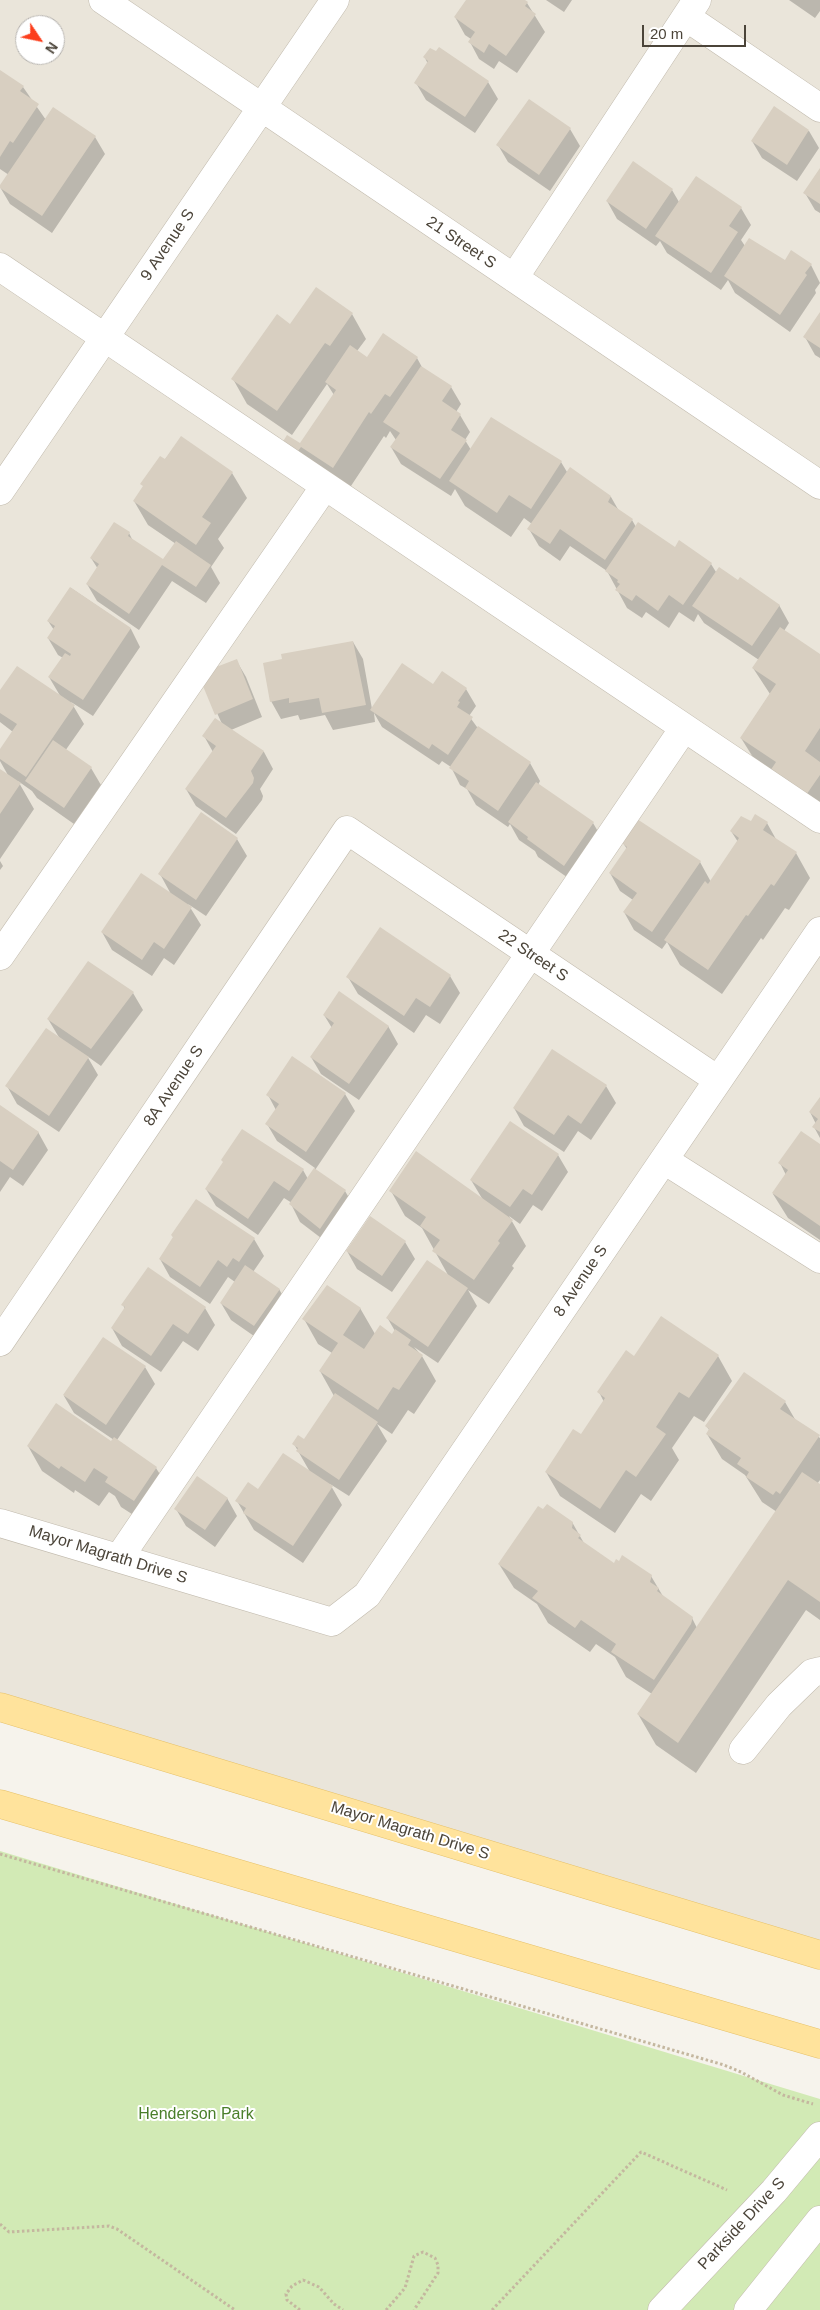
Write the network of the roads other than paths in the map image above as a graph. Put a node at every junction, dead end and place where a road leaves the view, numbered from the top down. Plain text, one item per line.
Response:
1 (103, 0) edge
2 (335, 0) edge
3 (692, 8) edge
4 (261, 108) junction
5 (820, 108) edge
6 (0, 267) edge
7 (514, 278) junction
8 (104, 338) junction
9 (820, 485) edge
10 (324, 486) junction
11 (0, 491) edge
12 (684, 728) junction
13 (820, 819) edge
14 (348, 830) joint
15 (820, 931) edge
16 (529, 954) junction
17 (0, 956) edge
18 (718, 1080) junction
19 (664, 1160) junction
20 (820, 1259) edge
21 (0, 1342) edge
22 (0, 1523) edge
23 (119, 1558) junction
24 (332, 1622) joint
25 (820, 1671) edge
26 (0, 1707) edge
27 (743, 1750) dead end
28 (0, 1804) edge
29 (820, 1955) edge
30 (820, 2044) edge
31 (820, 2136) edge
32 (820, 2220) edge
33 (662, 2310) edge
34 (748, 2310) edge

1 - 4 street, 21 Street S
2 - 4 street, 9 Avenue S
3 - 5 street
3 - 7 street
4 - 7 street, 21 Street S
4 - 8 street, 9 Avenue S
6 - 8 street
7 - 9 street, 21 Street S
8 - 10 street
8 - 11 street, 9 Avenue S
10 - 12 street
10 - 17 street
12 - 13 street
12 - 16 street
14 - 16 street, 22 Street S
14 - 21 street, 8A Avenue S
15 - 18 street, 8 Avenue S
16 - 18 street, 22 Street S
16 - 23 street
18 - 19 street, 8 Avenue S
19 - 20 street
19 - 24 street, 8 Avenue S
22 - 23 street, Mayor Magrath Drive S
23 - 24 street, Mayor Magrath Drive S
25 - 27 street
26 - 29 main road, Mayor Magrath Drive S
28 - 30 main road
31 - 33 street, Parkside Drive S
32 - 34 street

